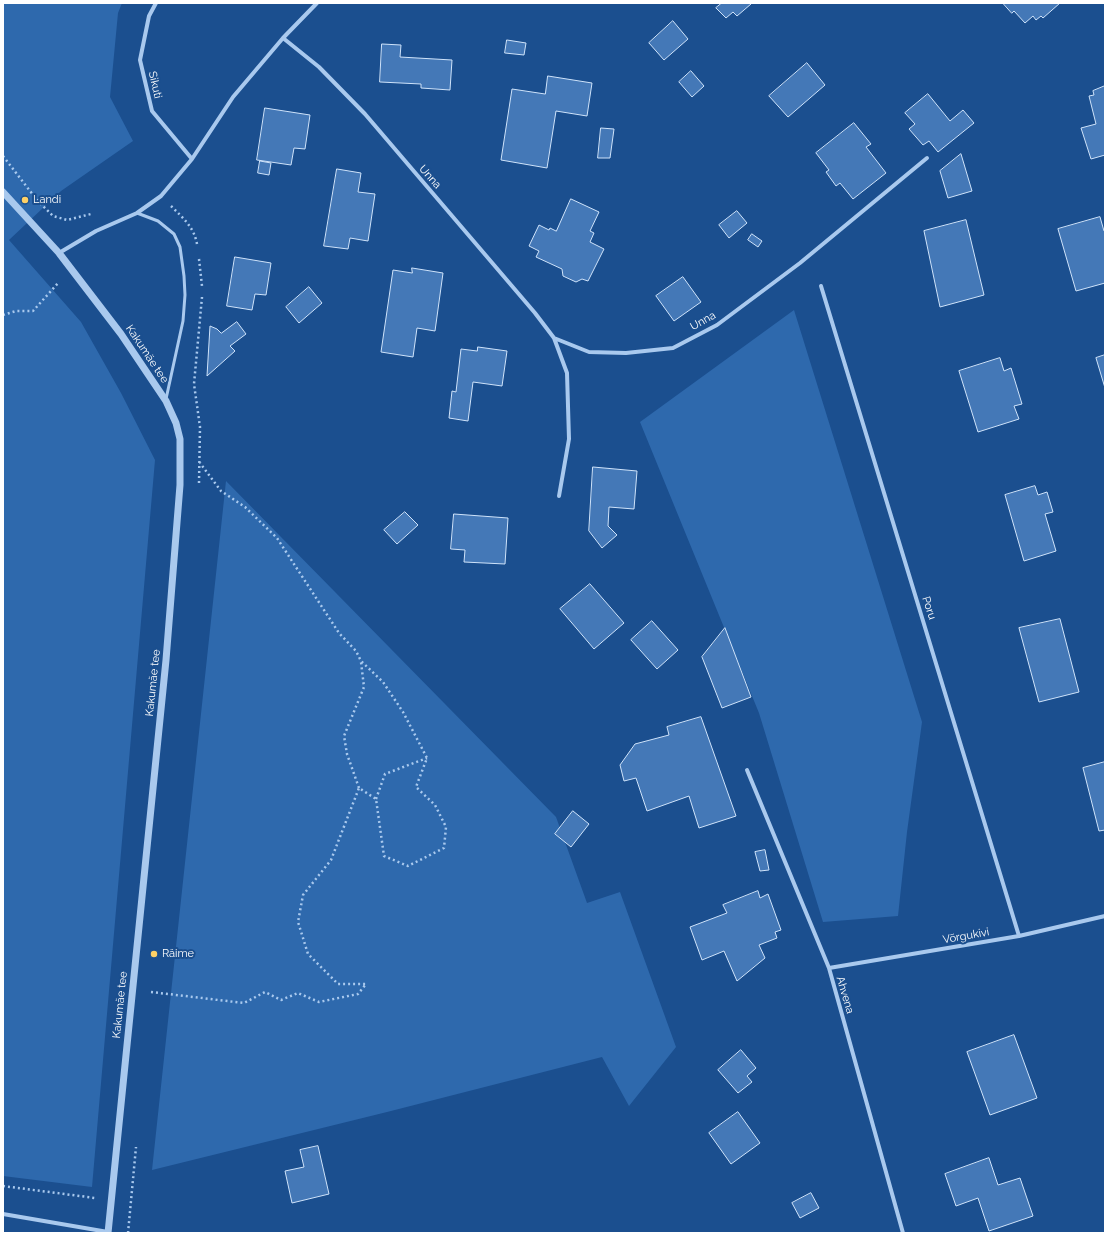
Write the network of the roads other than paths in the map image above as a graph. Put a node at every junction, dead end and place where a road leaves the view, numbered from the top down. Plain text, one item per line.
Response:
1 (156, 3) edge
2 (317, 3) edge
3 (283, 38) junction
4 (927, 158) dead end
5 (192, 159) junction
6 (3, 192) edge
7 (137, 212) junction
8 (59, 253) junction
9 (821, 286) dead end
10 (554, 338) junction
11 (166, 401) junction
12 (559, 496) dead end
13 (747, 770) dead end
14 (1105, 916) edge
15 (1019, 936) junction
16 (829, 968) junction
17 (3, 1214) edge
18 (108, 1233) edge
19 (903, 1233) edge

1 - 5 street, Sikuti
2 - 3 street
3 - 5 street
3 - 10 street, Unna
4 - 10 street, Unna
5 - 7 street
6 - 8 street, Kakumäe tee
7 - 8 street
7 - 11 lane
8 - 11 street, Kakumäe tee
9 - 15 street, Poru
10 - 12 street, Unna
11 - 18 street, Kakumäe tee
13 - 16 street, Ahvena
14 - 15 street, Võrgukivi
15 - 16 street, Võrgukivi
16 - 19 street, Ahvena
17 - 18 street

